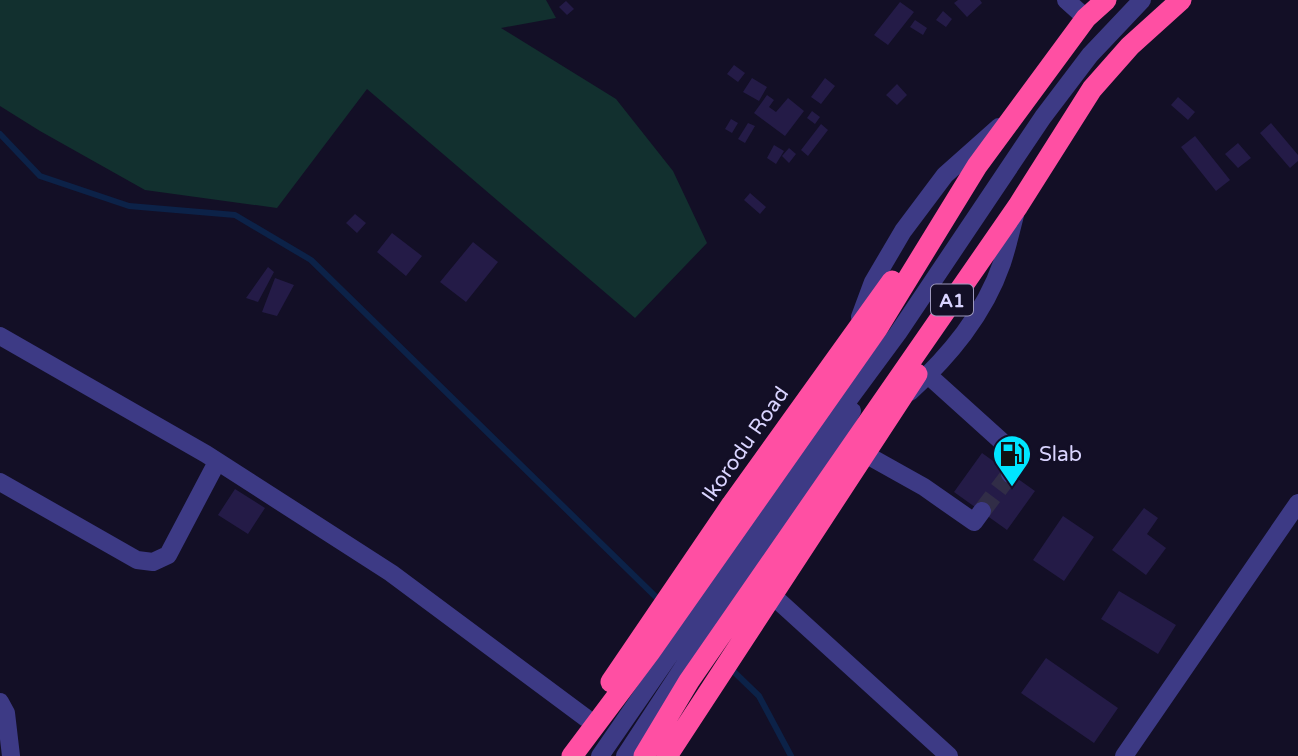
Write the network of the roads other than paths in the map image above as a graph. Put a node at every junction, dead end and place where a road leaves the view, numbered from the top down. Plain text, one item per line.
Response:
1 (1066, 0) edge
2 (1107, 0) edge
3 (1142, 0) edge
4 (1181, 0) edge
5 (1086, 18) junction
6 (1017, 111) junction
7 (977, 166) junction
8 (1018, 206) junction
9 (854, 334) junction
10 (0, 336) edge
11 (928, 375) junction
12 (900, 401) junction
13 (864, 454) junction
14 (217, 462) junction
15 (1010, 474) tunnel mouth
16 (0, 482) edge
17 (1298, 503) edge
18 (982, 511) dead end
19 (772, 595) junction
20 (719, 596) junction
21 (651, 652) junction
22 (684, 678) junction
23 (0, 702) edge
24 (586, 718) junction
25 (11, 756) edge
26 (561, 756) edge
27 (572, 756) edge
28 (600, 756) edge
29 (625, 756) edge
30 (644, 756) edge
31 (667, 756) edge
32 (949, 756) edge
33 (1124, 756) edge

1 - 5 street
2 - 5 highway, Ikorodu Road / A1
3 - 20 street
4 - 8 highway, Ikorodu Road / A1
5 - 6 highway, Ikorodu Road / A1
6 - 7 highway, Ikorodu Road / A1
6 - 9 street
7 - 9 highway, Ikorodu Road / A1
7 - 20 highway, Ikorodu Road / A1
8 - 11 street
8 - 12 highway, Ikorodu Road / A1
8 - 20 highway, Ikorodu Road / A1
9 - 20 highway, Ikorodu Road / A1
10 - 14 street
11 - 12 street
11 - 15 street
12 - 13 highway, Ikorodu Road / A1
13 - 18 street
13 - 19 highway, Ikorodu Road / A1
14 - 16 street
14 - 24 street
17 - 33 street
19 - 20 highway, Ikorodu Road / A1
19 - 32 street
20 - 21 highway, Ikorodu Road / A1
20 - 22 highway, Ikorodu Road / A1
20 - 31 highway, Ikorodu Road / A1
21 - 24 highway, Ikorodu Road / A1
21 - 27 highway, Ikorodu Road / A1
21 - 28 street
22 - 29 street
22 - 30 highway, Ikorodu Road / A1
23 - 25 street
24 - 26 highway, Ikorodu Road / A1

